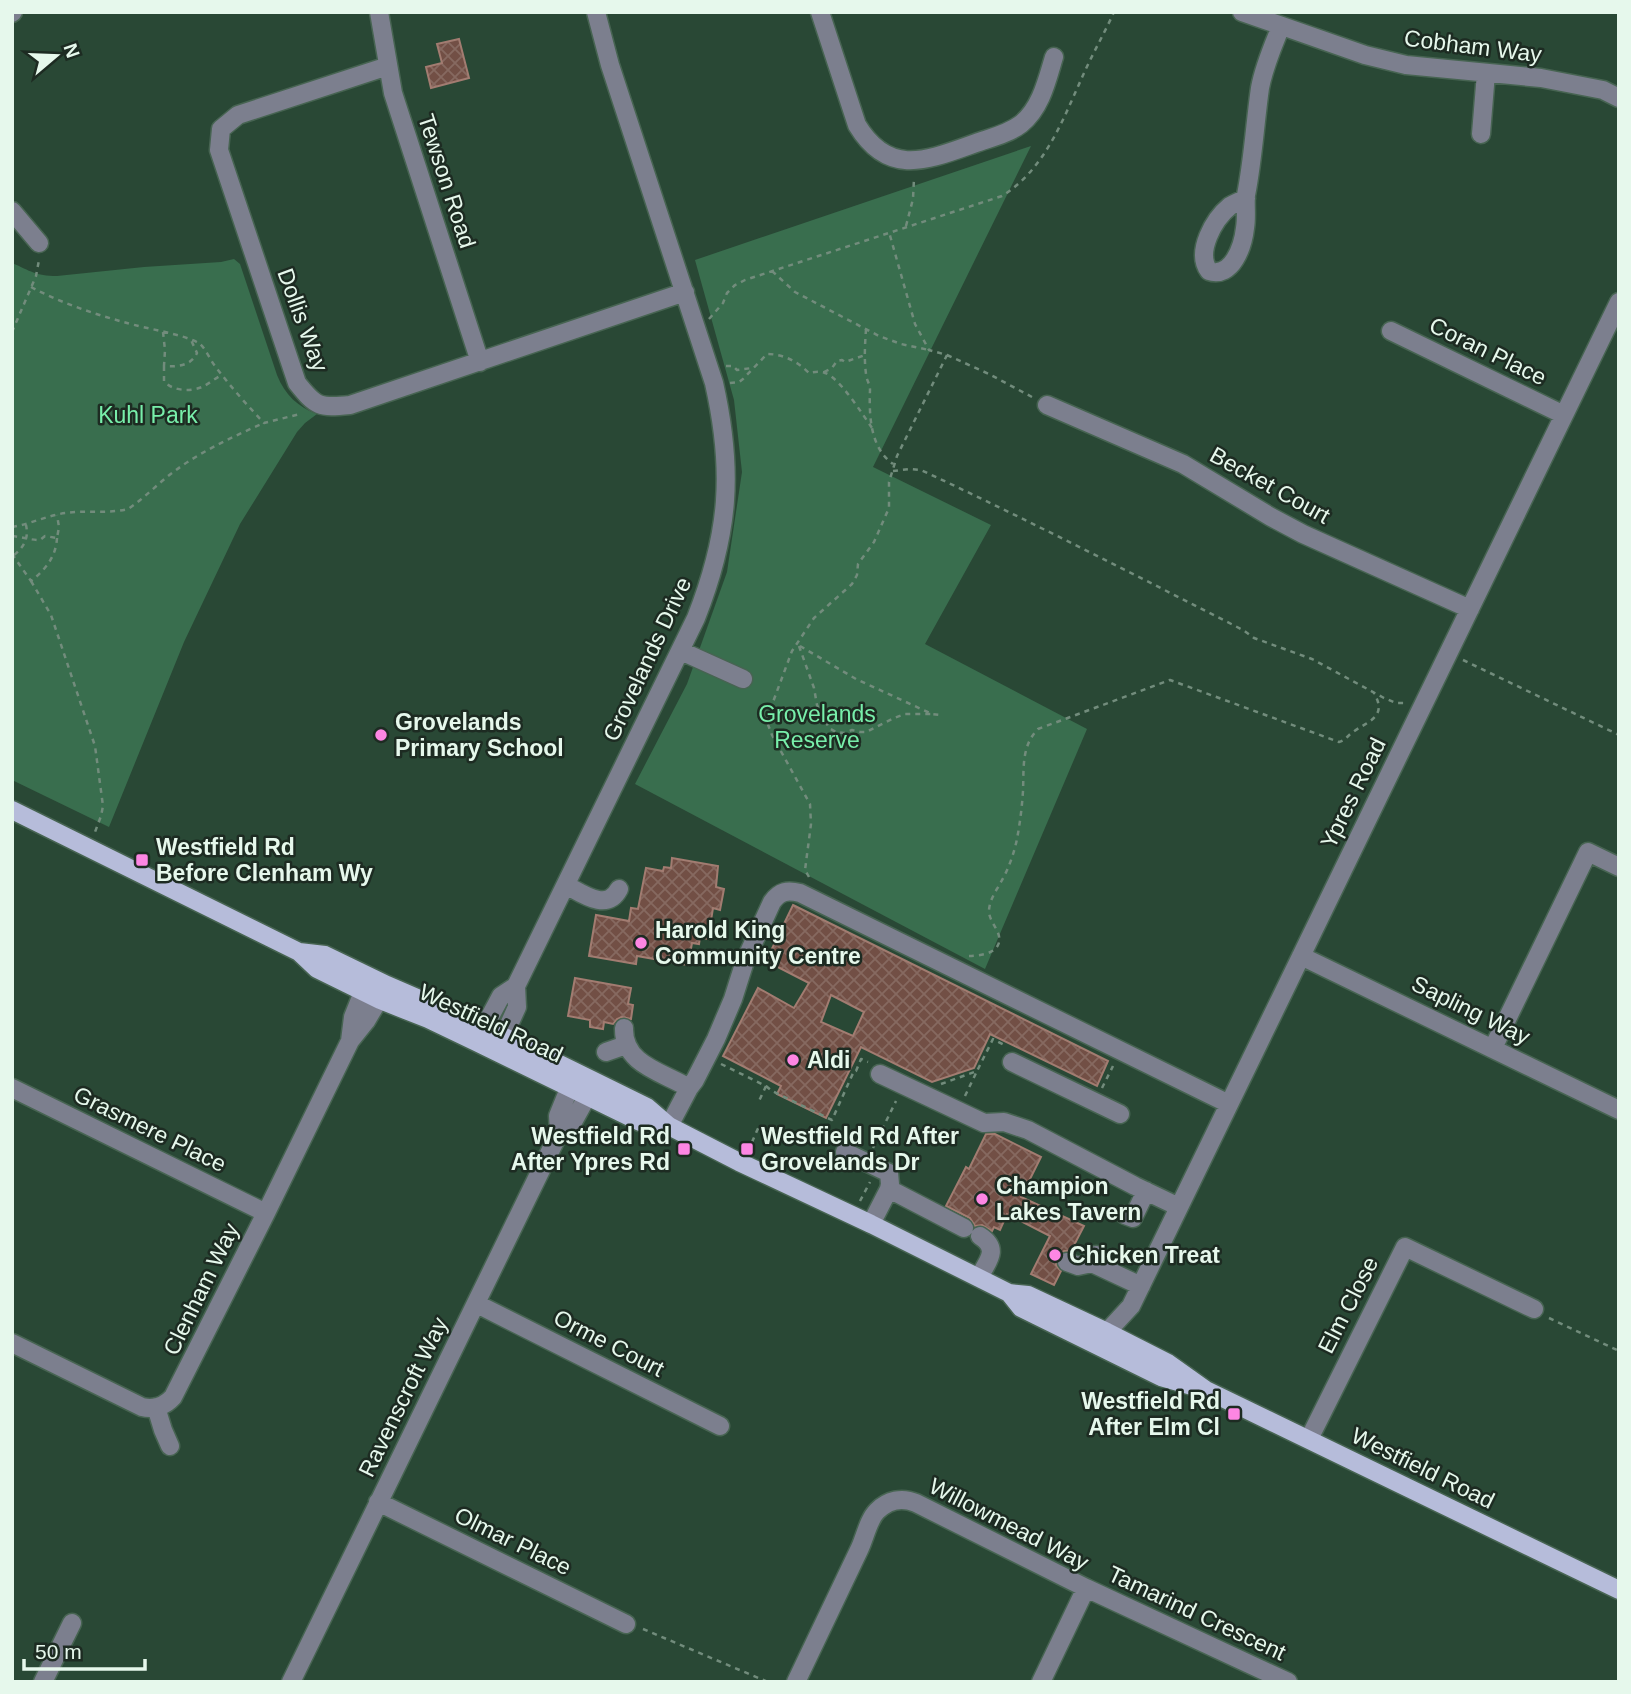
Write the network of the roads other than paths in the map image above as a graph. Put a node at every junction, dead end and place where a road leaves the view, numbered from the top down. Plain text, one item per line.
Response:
1 (379, 12) edge
2 (596, 12) edge
3 (820, 12) edge
4 (1242, 12) edge
5 (1281, 26) junction
6 (1054, 57) dead end
7 (388, 66) junction
8 (1486, 72) junction
9 (1619, 98) edge
10 (1481, 134) dead end
11 (1246, 198) dead end
12 (12, 211) edge
13 (39, 243) road end
14 (685, 292) junction
15 (1619, 302) edge
16 (1391, 331) dead end
17 (480, 362) junction
18 (1046, 405) road end
19 (1564, 415) junction
20 (1470, 609) junction
21 (681, 651) junction
22 (743, 679) dead end
23 (12, 810) edge
24 (1619, 867) edge
25 (566, 885) junction
26 (619, 889) dead end
27 (1301, 956) junction
28 (366, 983) junction
29 (516, 986) junction
30 (384, 992) junction
31 (480, 1035) junction
32 (350, 1041) junction
33 (500, 1045) junction
34 (1493, 1048) junction
35 (606, 1052) dead end
36 (1014, 1056) road end
37 (880, 1074) dead end
38 (572, 1080) junction
39 (12, 1088) edge
40 (689, 1088) junction
41 (591, 1089) junction
42 (1229, 1104) junction
43 (1619, 1110) edge
44 (1121, 1114) dead end
45 (669, 1126) junction
46 (559, 1133) junction
47 (845, 1152) dead end
48 (889, 1189) junction
49 (1146, 1191) junction
50 (1180, 1206) junction
51 (266, 1213) junction
52 (1118, 1216) dead end
53 (870, 1224) junction
54 (1068, 1262) dead end
55 (979, 1277) junction
56 (1141, 1286) junction
57 (477, 1304) junction
58 (1131, 1306) junction
59 (1534, 1309) road end
60 (1104, 1339) junction
61 (12, 1343) edge
62 (1124, 1349) junction
63 (156, 1407) junction
64 (720, 1426) dead end
65 (1309, 1439) junction
66 (170, 1447) dead end
67 (378, 1502) junction
68 (1086, 1588) junction
69 (1619, 1590) edge
70 (72, 1623) dead end
71 (626, 1624) road end
72 (43, 1682) edge
73 (291, 1682) edge
74 (796, 1682) edge
75 (1041, 1682) edge
76 (1288, 1682) edge

1 - 7 street, Tewson Road
2 - 14 street, Grovelands Drive
3 - 6 street
4 - 5 street, Cobham Way
5 - 8 street, Cobham Way
5 - 11 street
7 - 17 street, Tewson Road
7 - 17 street, Dollis Way
8 - 9 street, Cobham Way
8 - 10 street
12 - 13 street
14 - 17 street, Dollis Way
14 - 21 street, Grovelands Drive
15 - 19 street, Ypres Road
16 - 19 street, Coran Place
18 - 20 street, Becket Court
19 - 20 street, Ypres Road
20 - 27 street, Ypres Road
21 - 22 street
21 - 25 street, Grovelands Drive
23 - 28 main road, Westfield Road
24 - 34 street
25 - 26 street
25 - 29 street, Grovelands Drive
27 - 34 street, Sapling Way
27 - 42 street, Ypres Road
28 - 30 main road, Westfield Road
28 - 32 street, Clenham Way
29 - 31 street, Grovelands Drive
29 - 33 street, Grovelands Drive
30 - 31 main road, Westfield Road
30 - 32 street, Clenham Way
31 - 33 main road, Westfield Road
32 - 51 street, Clenham Way
33 - 38 main road, Westfield Road
34 - 43 street, Sapling Way
35 - 40 street
36 - 44 street
37 - 49 street
38 - 41 main road, Westfield Road
38 - 46 street, Ravenscroft Way
39 - 51 street, Grasmere Place
40 - 42 street
40 - 45 street
41 - 45 main road, Westfield Road
41 - 46 street, Ravenscroft Way
42 - 50 street, Ypres Road
45 - 53 main road, Westfield Road
46 - 57 street, Ravenscroft Way
47 - 48 street
48 - 53 street
48 - 55 street
49 - 50 street
49 - 52 street
50 - 56 street, Ypres Road
51 - 63 street, Clenham Way
53 - 55 main road, Westfield Road
54 - 56 street
55 - 60 main road, Westfield Road
56 - 58 street, Ypres Road
57 - 64 street, Orme Court
57 - 67 street, Ravenscroft Way
58 - 60 street, Ypres Road
58 - 62 street, Ypres Road
59 - 65 street, Elm Close
60 - 62 main road, Westfield Road
61 - 63 street
62 - 65 main road, Westfield Road
63 - 66 street
65 - 69 main road, Westfield Road
67 - 71 street, Olmar Place
67 - 73 street, Ravenscroft Way
68 - 74 street, Willowmead Way
68 - 75 street, Willowmead Way
68 - 76 street, Tamarind Crescent
70 - 72 street

